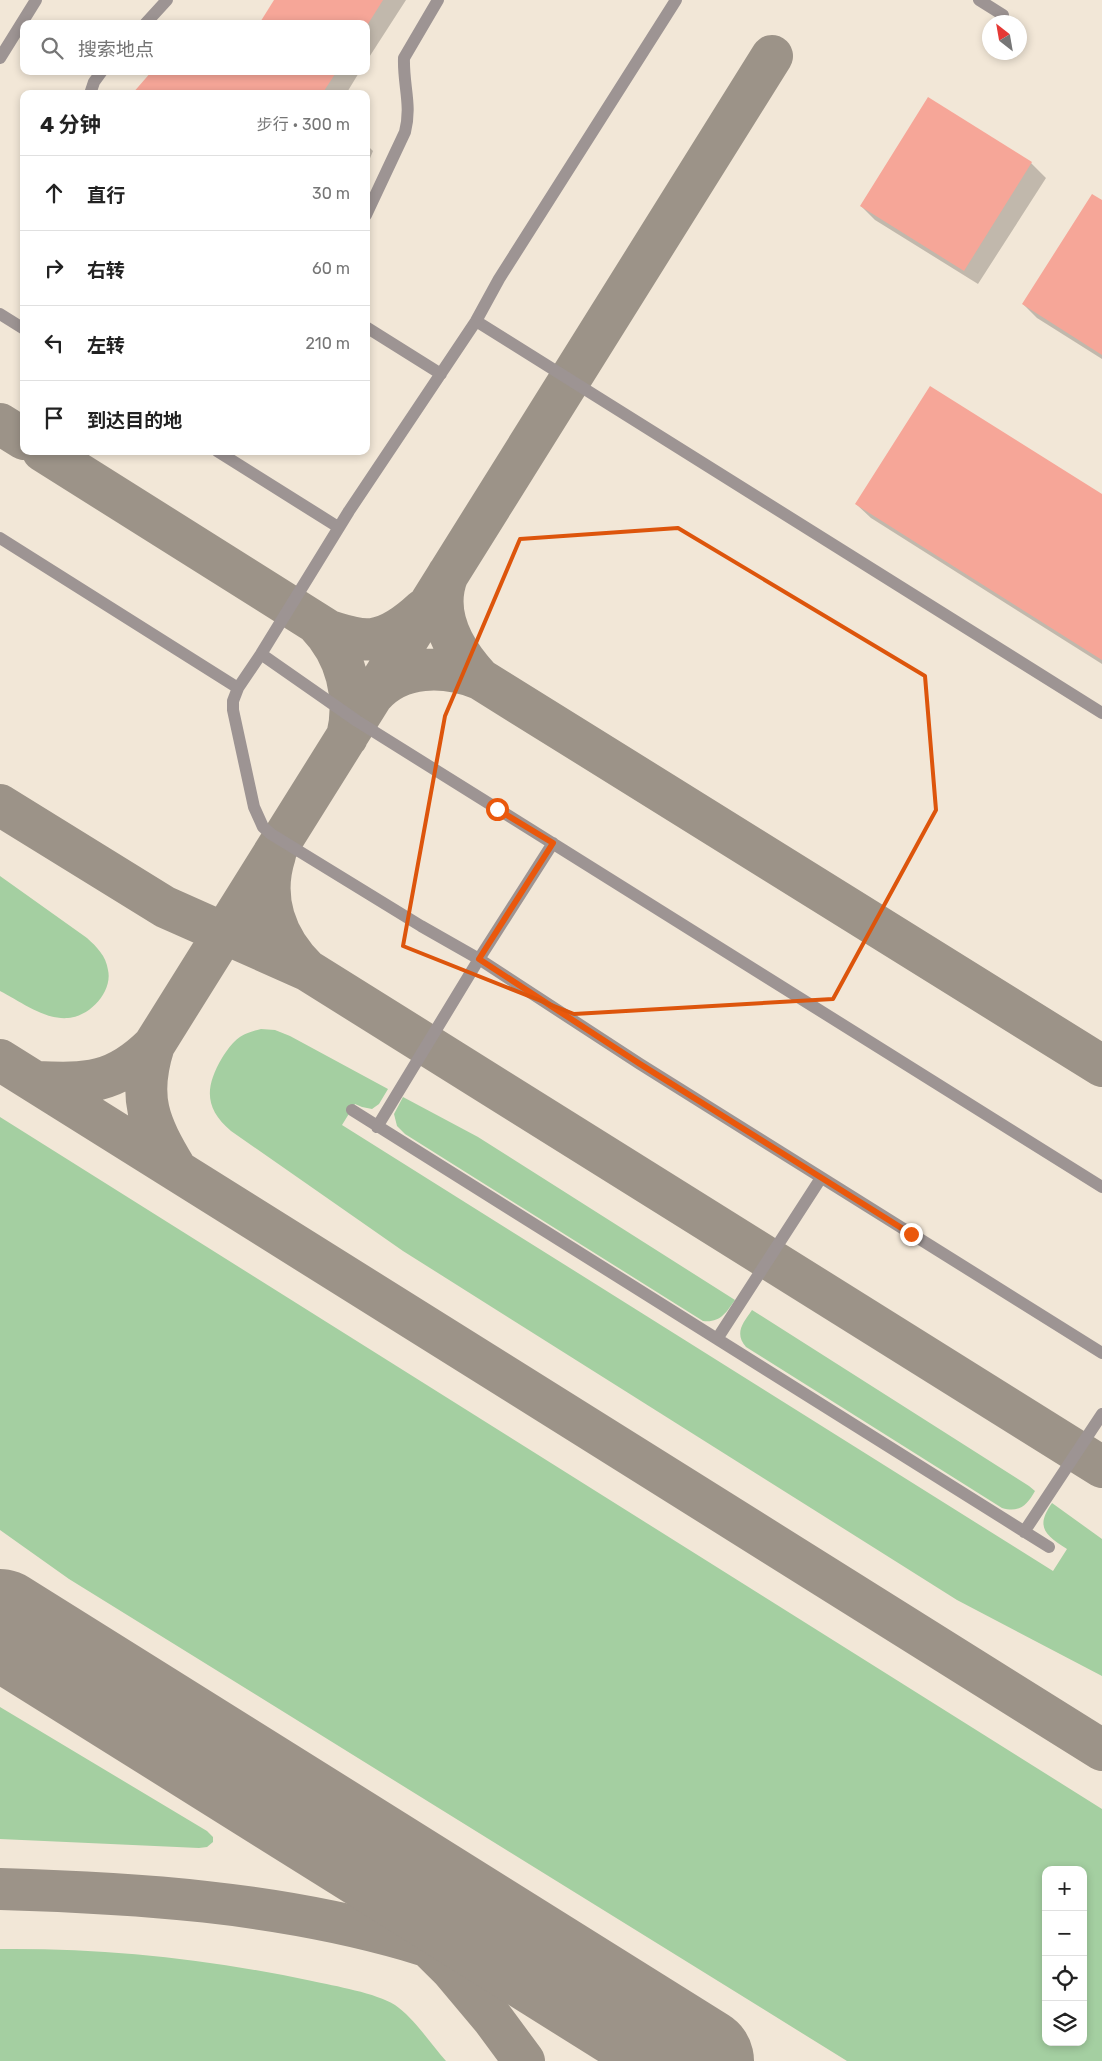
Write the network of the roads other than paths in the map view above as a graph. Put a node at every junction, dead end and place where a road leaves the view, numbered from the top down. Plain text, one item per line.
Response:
1 (36, 0) edge
2 (167, 0) edge
3 (438, 0) edge
4 (676, 0) edge
5 (979, 0) edge
6 (1003, 15) dead end
7 (24, 20) edge
8 (149, 20) edge
9 (20, 26) edge
10 (0, 58) edge
11 (99, 75) edge
12 (91, 90) edge
13 (370, 206) edge
14 (0, 314) edge
15 (476, 321) junction
16 (20, 326) edge
17 (370, 330) edge
18 (441, 374) junction
19 (224, 455) edge
20 (338, 527) junction
21 (0, 538) edge
22 (262, 654) junction
23 (238, 688) junction
24 (1102, 713) edge
25 (553, 843) junction
26 (479, 959) junction
27 (352, 1110) dead end
28 (378, 1127) junction
29 (821, 1178) junction
30 (1102, 1187) edge
31 (718, 1339) junction
32 (1102, 1353) edge
33 (1102, 1414) edge
34 (1024, 1532) junction
35 (1049, 1547) dead end

1 - 7 lane
2 - 8 lane
3 - 13 lane
4 - 15 lane
5 - 6 lane
9 - 10 lane
11 - 12 lane
14 - 16 lane
15 - 18 lane
15 - 24 lane
17 - 18 lane
18 - 20 lane
19 - 20 lane
20 - 22 lane
21 - 23 lane
22 - 23 lane
22 - 25 lane
23 - 26 lane
25 - 26 lane
25 - 30 lane
26 - 28 lane
26 - 29 lane
27 - 28 lane
28 - 31 lane
29 - 31 lane
29 - 32 lane
31 - 34 lane
33 - 34 lane
34 - 35 lane

